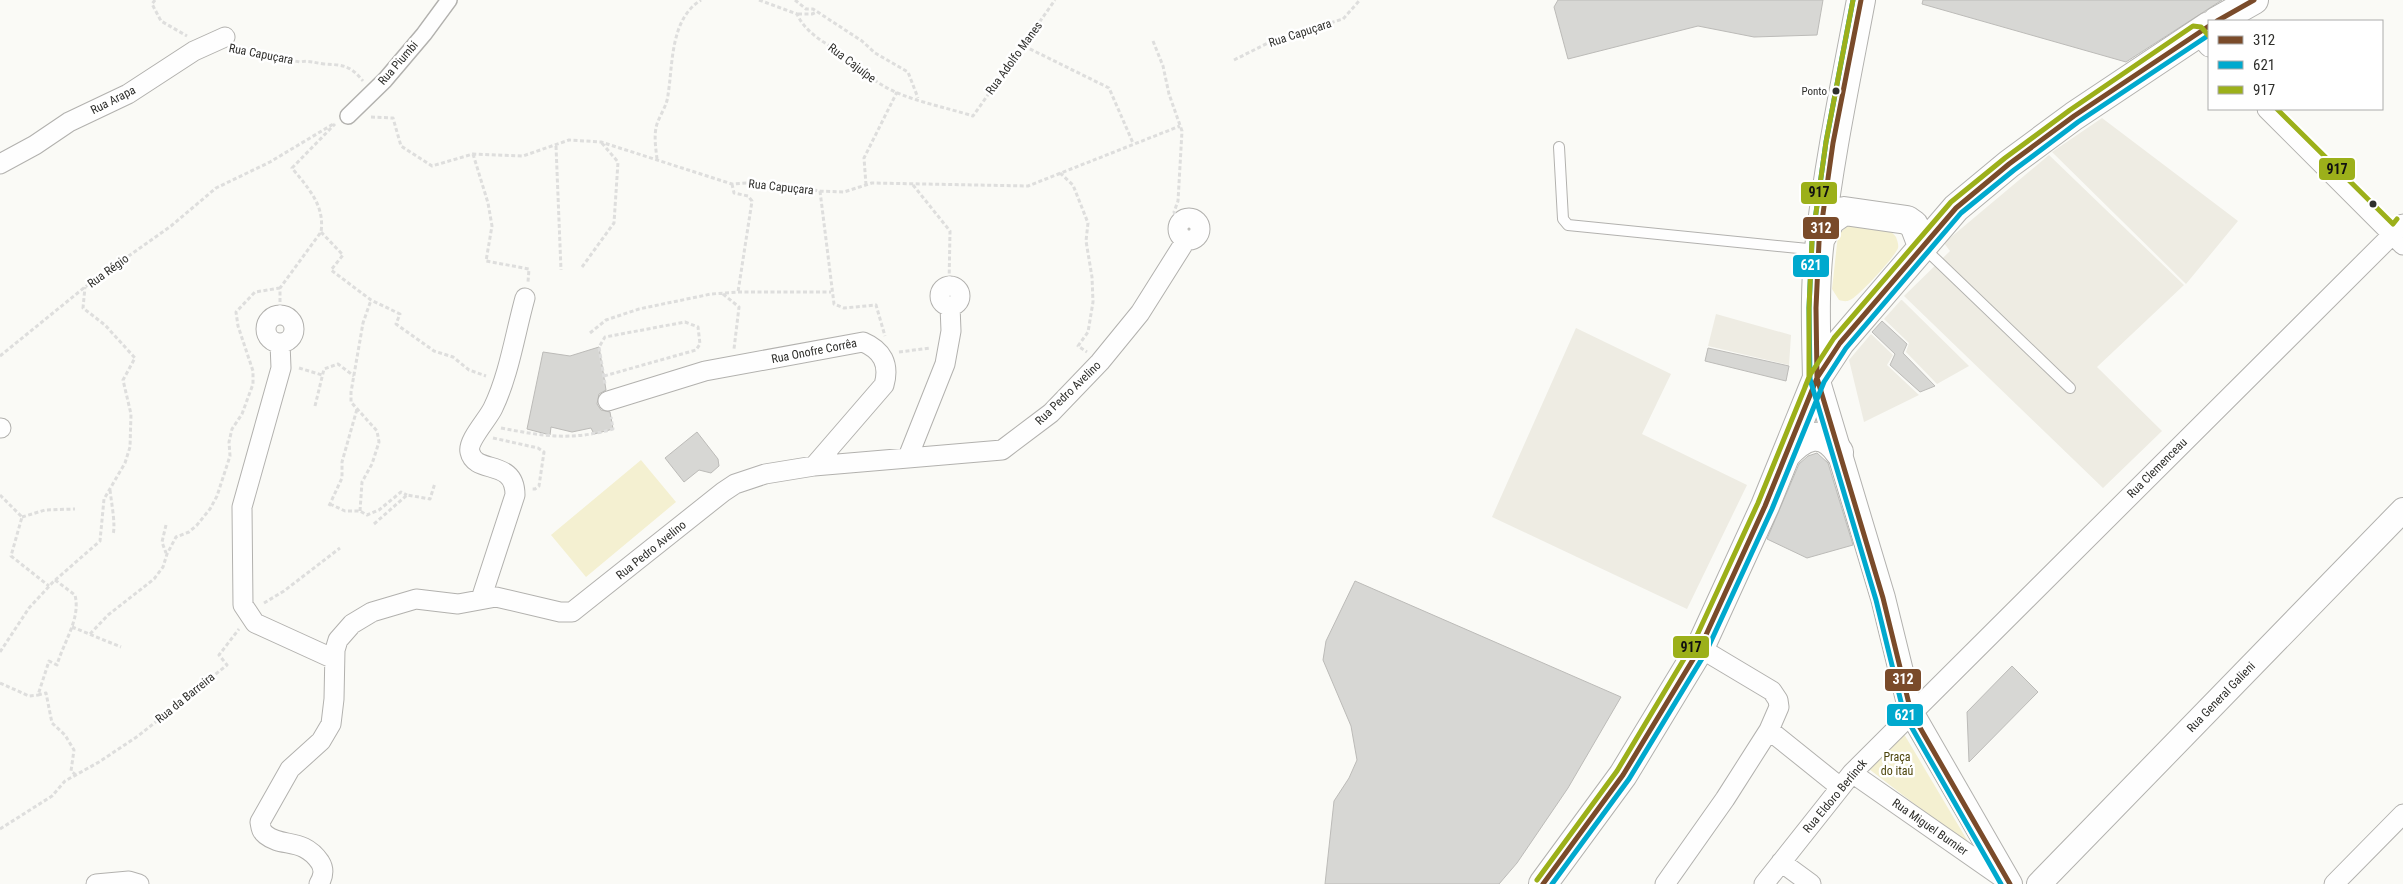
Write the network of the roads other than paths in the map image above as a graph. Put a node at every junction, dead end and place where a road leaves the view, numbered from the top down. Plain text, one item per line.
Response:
1 (449, 0) edge
2 (1861, 0) edge
3 (2254, 0) edge
4 (2225, 20) edge
5 (2208, 32) edge
6 (217, 40) road end
7 (2269, 110) edge
8 (348, 116) road end
9 (1559, 147) dead end
10 (0, 164) edge
11 (1183, 232) road end
12 (2400, 235) edge
13 (1819, 246) junction
14 (1922, 246) junction
15 (950, 286) road end
16 (525, 298) road end
17 (280, 315) road end
18 (1817, 378) junction
19 (2070, 388) dead end
20 (608, 401) dead end
21 (1840, 452) junction
22 (1786, 455) junction
23 (908, 457) junction
24 (814, 466) junction
25 (2403, 510) edge
26 (481, 599) junction
27 (1700, 648) junction
28 (334, 659) junction
29 (1911, 712) junction
30 (1769, 730) junction
31 (1846, 780) junction
32 (2403, 814) edge
33 (1781, 862) junction
34 (2009, 883) edge
35 (96, 884) edge
36 (139, 884) edge
37 (319, 884) edge
38 (1543, 884) edge
39 (1665, 884) edge
40 (1764, 884) edge
41 (1811, 884) edge
42 (2039, 884) edge
43 (2334, 884) edge

1 - 8 street, Rua Piumbi
2 - 13 main road
3 - 4 main road
5 - 14 main road
6 - 10 street, Rua Arapa
7 - 12 street
9 - 13 lane
11 - 23 street, Rua Pedro Avelino
12 - 29 street, Rua Clemenceau
13 - 14 main road
13 - 18 main road
14 - 18 main road
14 - 19 lane
15 - 23 street
16 - 26 street
17 - 28 street
18 - 21 street
18 - 22 main road
20 - 24 street, Rua Onofre Corrêa
21 - 22 main road
21 - 29 street
22 - 27 main road
23 - 24 street, Rua Pedro Avelino
24 - 26 street, Rua Pedro Avelino
25 - 42 street, Rua General Galieni
26 - 28 street, Rua Pedro Avelino
27 - 30 street
27 - 38 main road
28 - 37 street, Rua Pedro Avelino
29 - 31 street, Rua Eldoro Berlinck
29 - 34 street
30 - 31 street, Rua Miguel Burnier
30 - 39 street
31 - 33 street, Rua Eldoro Berlinck
31 - 34 street, Rua Miguel Burnier
32 - 43 street
33 - 40 street, Rua Eldoro Berlinck
33 - 41 street
35 - 36 street

